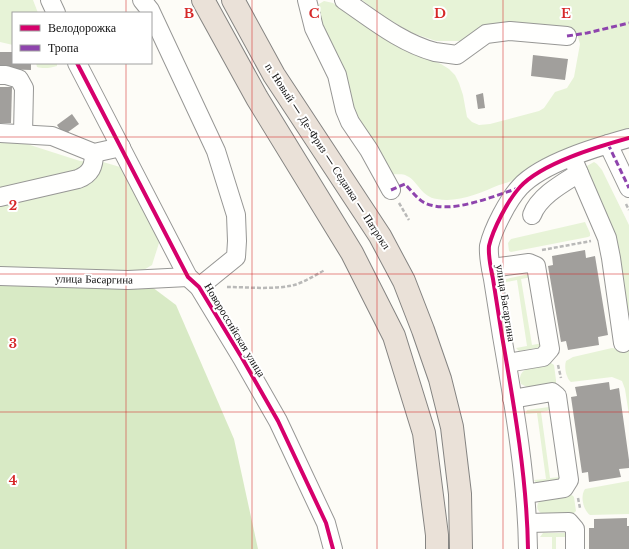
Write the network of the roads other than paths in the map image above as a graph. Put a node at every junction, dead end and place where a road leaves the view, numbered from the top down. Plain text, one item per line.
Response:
1 (50, 0) edge
2 (142, 0) edge
3 (203, 0) edge
4 (233, 0) edge
5 (307, 0) edge
6 (344, 0) edge
7 (56, 12) edge
8 (151, 12) edge
9 (152, 14) edge
10 (567, 36) dead end
11 (78, 64) edge
12 (0, 75) edge
13 (0, 133) edge
14 (23, 134) junction
15 (629, 138) edge
16 (608, 144) junction
17 (121, 147) junction
18 (94, 153) junction
19 (576, 165) junction
20 (628, 186) edge
21 (391, 190) dead end
22 (0, 197) edge
23 (532, 215) dead end
24 (491, 268) junction
25 (0, 276) edge
26 (194, 282) junction
27 (623, 343) dead end
28 (506, 363) junction
29 (512, 399) junction
30 (525, 494) junction
31 (528, 523) junction
32 (333, 549) edge
33 (436, 549) edge
34 (461, 549) edge
35 (528, 549) edge
36 (575, 549) edge

1 - 7 street
2 - 8 street
3 - 33 highway
4 - 34 highway, п. Новый — Де-Фриз — Седанка — Патрокл
5 - 21 street
6 - 10 street
9 - 26 street
11 - 17 street, Новороссийская улица
12 - 14 street
13 - 14 street
14 - 18 street
15 - 16 street, улица Басаргина
16 - 19 street, улица Басаргина
16 - 20 street
17 - 18 street
17 - 26 street, Новороссийская улица
18 - 22 street
19 - 23 street
19 - 24 street, улица Басаргина
19 - 27 street
24 - 28 street, улица Басаргина
24 - 28 street
25 - 26 street, улица Басаргина
26 - 32 street, Новороссийская улица
28 - 29 street, улица Басаргина
29 - 30 street, улица Басаргина
29 - 30 street
30 - 31 street, улица Басаргина
31 - 35 street, улица Басаргина
31 - 36 street

